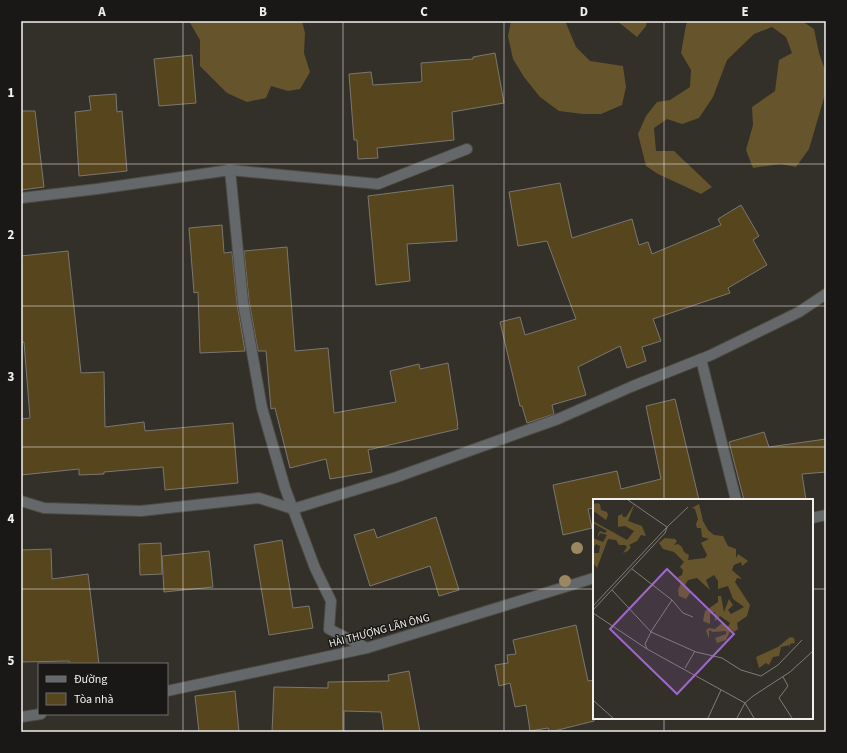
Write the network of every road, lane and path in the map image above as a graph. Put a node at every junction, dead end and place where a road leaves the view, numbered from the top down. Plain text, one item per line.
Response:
1 (467, 149) dead end
2 (230, 170) junction
3 (21, 198) edge
4 (826, 294) edge
5 (701, 359) junction
6 (736, 499) edge
7 (21, 501) edge
8 (293, 509) junction
9 (826, 515) edge
10 (813, 518) edge
11 (593, 578) edge
12 (367, 648) junction
13 (168, 691) edge
14 (38, 714) edge
15 (21, 717) edge

1 - 2 street
2 - 3 street
2 - 8 street
4 - 5 street
5 - 6 street
5 - 8 street
7 - 8 street
8 - 12 street
9 - 10 street
11 - 12 street, HẢI THƯỢNG LÃN ÔNG
12 - 13 street, HẢI THƯỢNG LÃN ÔNG
14 - 15 street

